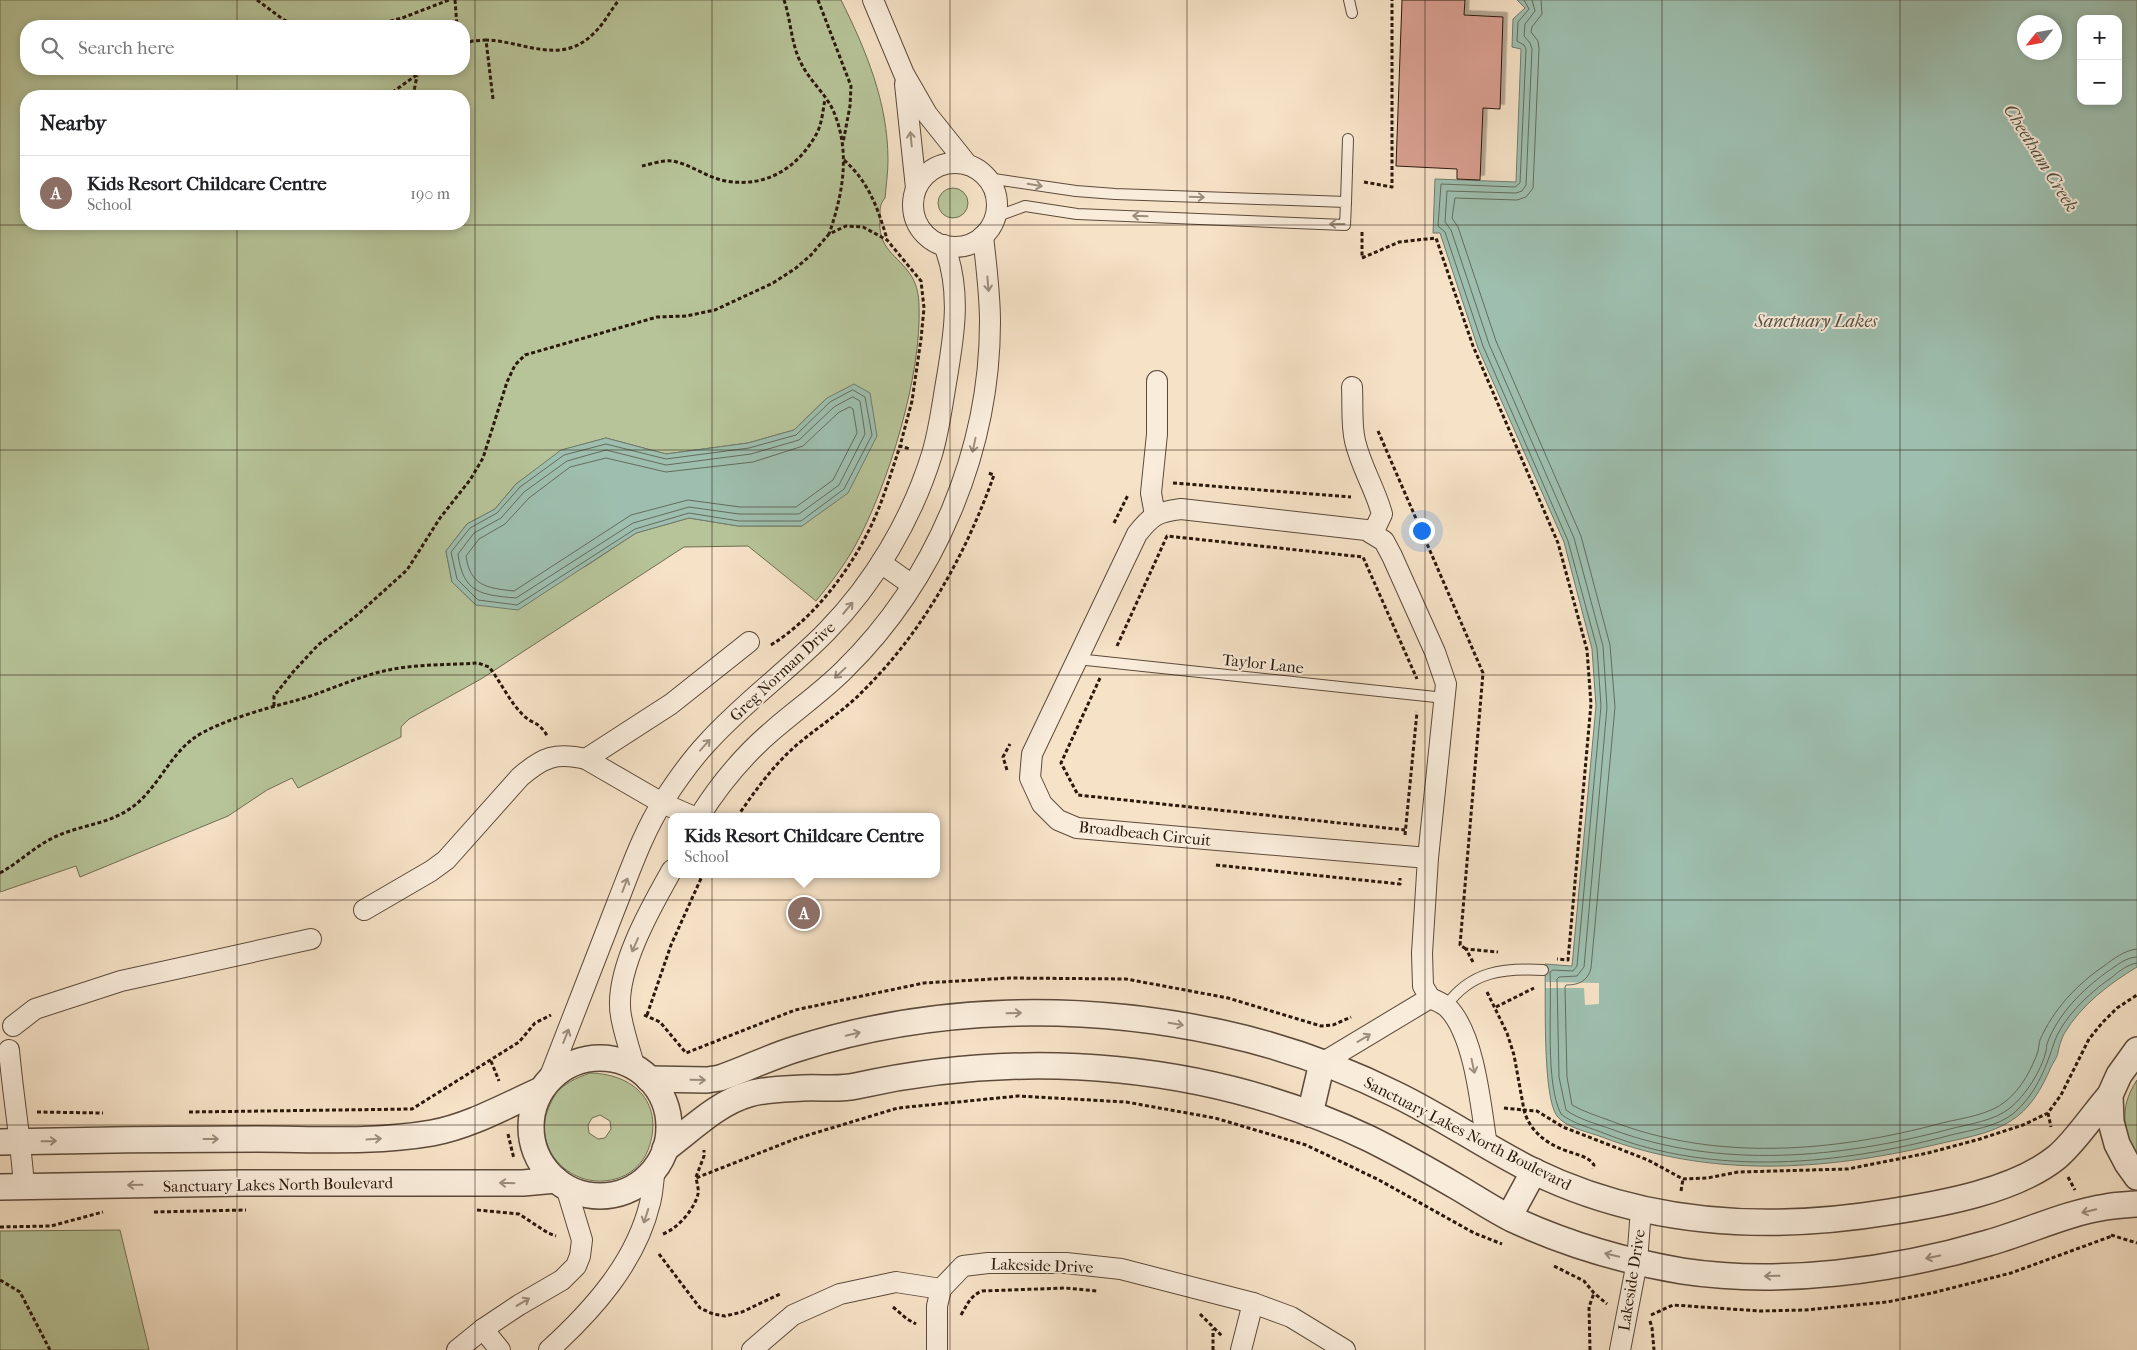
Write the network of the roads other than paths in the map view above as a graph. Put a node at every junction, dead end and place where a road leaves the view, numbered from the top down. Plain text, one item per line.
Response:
1 (873, 0) edge
2 (1349, 0) edge
3 (1352, 13) dead end
4 (904, 74) junction
5 (1348, 139) dead end
6 (967, 164) junction
7 (987, 178) junction
8 (916, 188) junction
9 (1346, 202) junction
10 (995, 217) junction
11 (984, 236) junction
12 (944, 245) junction
13 (1157, 381) dead end
14 (1352, 387) dead end
15 (1155, 515) junction
16 (1373, 533) junction
17 (881, 563) junction
18 (912, 585) junction
19 (749, 642) road end
20 (1077, 658) junction
21 (1445, 698) junction
22 (586, 759) junction
23 (662, 803) junction
24 (685, 813) edge
25 (701, 813) edge
26 (1428, 858) junction
27 (668, 877) edge
28 (364, 910) dead end
29 (311, 939) dead end
30 (1543, 970) dead end
31 (1444, 999) junction
32 (6, 1021) edge
33 (2137, 1050) edge
34 (3, 1056) edge
35 (1322, 1063) junction
36 (642, 1073) junction
37 (544, 1086) junction
38 (2110, 1095) junction
39 (1310, 1114) junction
40 (11, 1142) edge
41 (1487, 1146) junction
42 (660, 1159) junction
43 (1534, 1171) junction
44 (2137, 1177) edge
45 (561, 1184) junction
46 (0, 1187) edge
47 (24, 1187) junction
48 (2137, 1204) edge
49 (1641, 1209) junction
50 (1509, 1217) junction
51 (1637, 1262) junction
52 (941, 1289) junction
53 (1253, 1303) junction
54 (483, 1329) junction
55 (457, 1350) edge
56 (500, 1350) edge
57 (549, 1350) edge
58 (752, 1350) edge
59 (937, 1350) edge
60 (1241, 1350) edge
61 (1345, 1350) edge
62 (1620, 1350) edge

1 - 4 street
2 - 3 lane
4 - 6 street
8 -> 4 street
5 - 9 lane
6 - 7 street
6 - 8 street
7 -> 9 lane
7 - 10 street
8 - 12 street
9 -> 10 lane
10 - 11 street
11 - 12 street
11 -> 18 street
12 - 17 street, Greg Norman Drive
13 - 15 street
14 - 16 street
15 - 16 street
15 - 20 street, Broadbeach Circuit
16 - 21 street
17 - 18 street
23 -> 17 street, Greg Norman Drive
18 -> 25 street
19 - 22 street
20 - 21 lane, Taylor Lane
20 - 26 street, Broadbeach Circuit
21 - 26 street
22 - 23 street
22 - 28 street
23 - 24 street
37 -> 23 street, Greg Norman Drive
26 - 31 street
27 -> 36 street
29 - 32 street
30 - 31 lane
35 -> 31 street
31 -> 41 street
32 - 34 street
33 - 38 street
34 - 40 street
36 -> 35 street, Sanctuary Lakes North Boulevard
35 - 39 street
35 - 41 street, Sanctuary Lakes North Boulevard
36 - 37 street
36 - 42 street
40 -> 37 street
37 - 45 street
38 - 44 street
38 - 49 street, Sanctuary Lakes North Boulevard
39 - 42 street
39 - 50 street
40 - 47 street
41 - 43 street, Sanctuary Lakes North Boulevard
42 - 45 street
42 -> 57 street
43 - 49 street, Sanctuary Lakes North Boulevard
43 - 50 street
45 -> 47 street, Sanctuary Lakes North Boulevard
54 -> 45 street
46 - 47 street, Sanctuary Lakes North Boulevard
48 -> 51 street
49 - 51 street, Lakeside Drive
51 -> 50 street
51 - 62 street, Lakeside Drive
52 - 53 street, Lakeside Drive
52 - 58 street
52 - 59 street
53 - 60 street
53 - 61 street, Lakeside Drive
54 - 55 street
54 - 56 street

